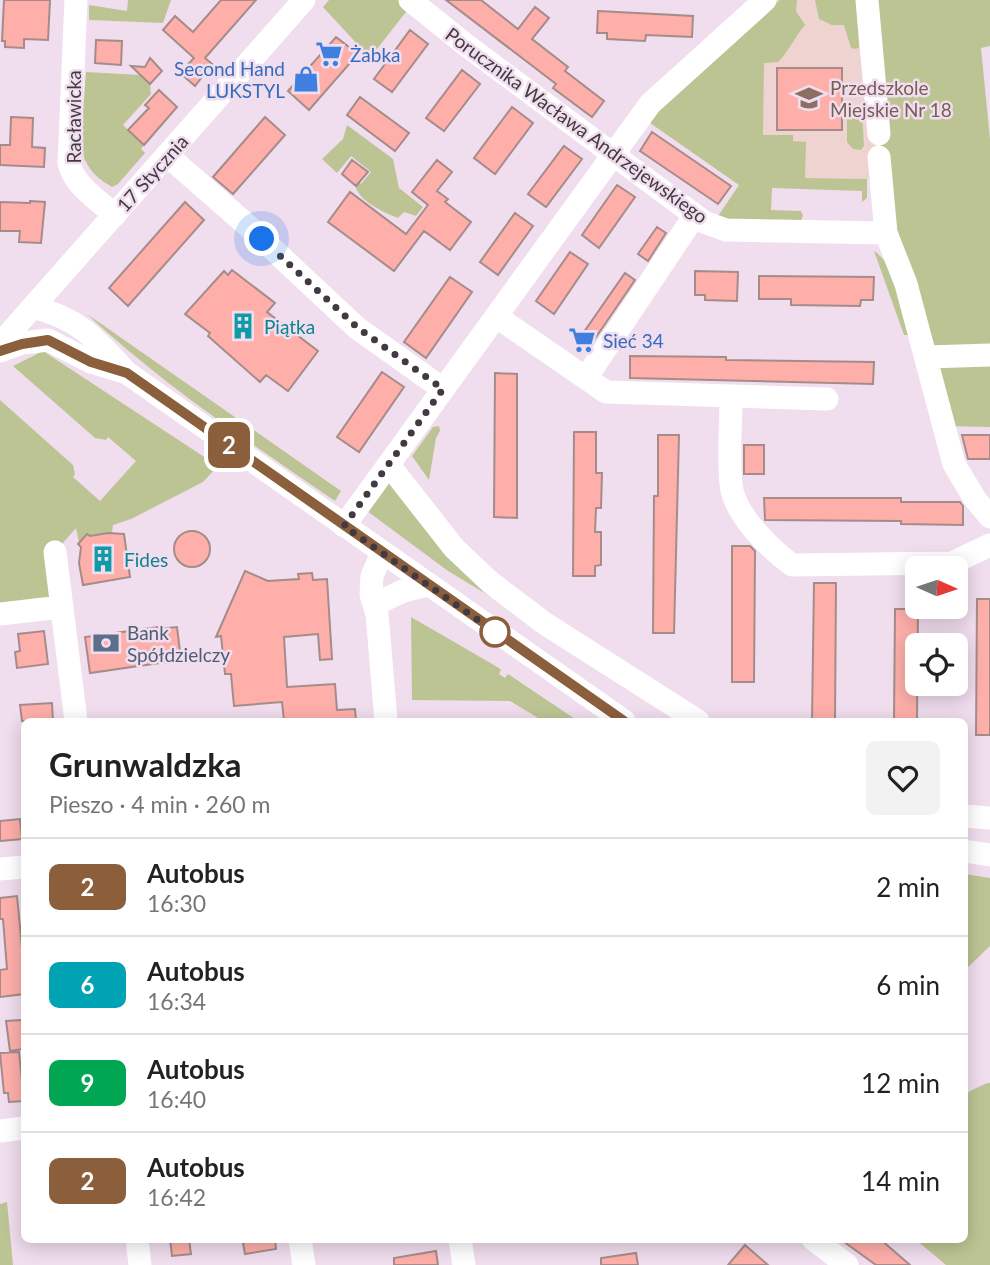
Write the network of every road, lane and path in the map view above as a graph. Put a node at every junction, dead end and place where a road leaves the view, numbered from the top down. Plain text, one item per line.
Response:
1 (76, 0) edge
2 (304, 0) edge
3 (410, 0) edge
4 (765, 0) edge
5 (867, 0) edge
6 (612, 154) junction
7 (168, 156) junction
8 (115, 215) junction
9 (695, 215) junction
10 (886, 233) junction
11 (73, 261) junction
12 (33, 307) junction
13 (66, 317) junction
14 (497, 317) junction
15 (48, 340) junction
16 (0, 344) edge
17 (0, 351) edge
18 (990, 355) edge
19 (927, 357) junction
20 (127, 373) junction
21 (586, 378) junction
22 (443, 389) junction
23 (731, 397) junction
24 (827, 399) dead end
25 (389, 465) junction
26 (981, 495) edge
27 (990, 517) edge
28 (344, 526) junction
29 (990, 545) edge
30 (55, 552) dead end
31 (390, 558) junction
32 (428, 585) junction
33 (61, 607) junction
34 (380, 607) junction
35 (0, 614) edge
36 (76, 718) edge
37 (386, 718) edge
38 (620, 718) edge
39 (693, 718) edge
40 (968, 816) edge
41 (990, 818) edge
42 (968, 852) edge
43 (990, 855) edge
44 (21, 867) edge
45 (0, 869) edge
46 (21, 1128) edge
47 (0, 1131) edge
48 (137, 1243) edge
49 (301, 1243) edge
50 (461, 1243) edge
51 (818, 1243) edge
52 (140, 1265) edge
53 (304, 1265) edge
54 (464, 1265) edge
55 (847, 1265) edge

1 - 8 street, Racławicka
2 - 7 street, 17 Stycznia
3 - 6 street, Porucznika Wacława Andrzejewskiego
4 - 6 street
5 - 10 street
6 - 9 street, Porucznika Wacława Andrzejewskiego
6 - 14 street
7 - 8 street, 17 Stycznia
7 - 22 street
8 - 11 street, 17 Stycznia
9 - 10 street, Porucznika Wacława Andrzejewskiego
9 - 21 street
10 - 19 street
11 - 12 street, 17 Stycznia
11 - 13 street
12 - 13 street
12 - 15 street
12 - 16 street, 17 Stycznia
13 - 20 street
14 - 21 street
14 - 22 street
15 - 17 street
15 - 20 street
18 - 19 street
19 - 26 street
20 - 28 street
21 - 23 street
22 - 25 street
23 - 24 street
23 - 29 street
25 - 28 street
25 - 39 street
26 - 27 street
28 - 31 street
30 - 33 street
31 - 32 street
31 - 34 street
32 - 34 street
32 - 38 street
33 - 35 street
33 - 36 street
34 - 37 street
40 - 41 street
42 - 43 street
44 - 45 street
46 - 47 street
48 - 52 street
49 - 53 street
50 - 54 street
51 - 55 street

